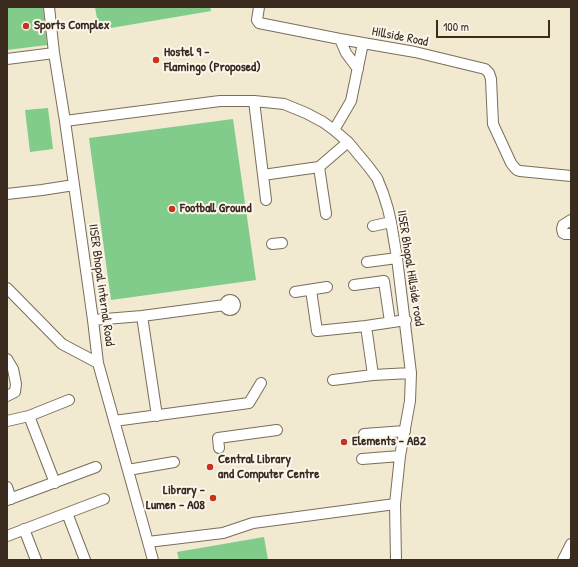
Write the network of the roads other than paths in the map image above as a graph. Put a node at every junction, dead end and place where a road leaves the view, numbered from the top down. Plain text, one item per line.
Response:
1 (49, 7) edge
2 (259, 7) edge
3 (340, 39) junction
4 (363, 43) junction
5 (54, 53) junction
6 (7, 59) edge
7 (358, 69) junction
8 (254, 101) junction
9 (65, 120) junction
10 (334, 130) junction
11 (348, 142) junction
12 (319, 167) junction
13 (263, 175) junction
14 (571, 176) edge
15 (74, 185) junction
16 (7, 194) edge
17 (266, 200) dead end
18 (326, 214) dead end
19 (571, 220) edge
20 (391, 222) junction
21 (373, 226) dead end
22 (571, 234) edge
23 (398, 258) junction
24 (367, 262) dead end
25 (354, 285) dead end
26 (327, 287) dead end
27 (7, 288) edge
28 (312, 290) junction
29 (295, 292) dead end
30 (225, 305) dead end
31 (142, 316) junction
32 (93, 320) junction
33 (406, 320) junction
34 (390, 322) junction
35 (366, 326) junction
36 (7, 360) edge
37 (98, 363) junction
38 (412, 373) junction
39 (372, 376) junction
40 (333, 380) dead end
41 (261, 383) dead end
42 (7, 396) edge
43 (69, 400) dead end
44 (29, 416) junction
45 (157, 416) junction
46 (7, 421) edge
47 (114, 421) junction
48 (277, 430) dead end
49 (405, 431) junction
50 (364, 434) dead end
51 (218, 448) dead end
52 (400, 456) junction
53 (362, 459) dead end
54 (174, 462) dead end
55 (96, 467) dead end
56 (128, 470) junction
57 (55, 482) junction
58 (7, 487) edge
59 (9, 499) edge
60 (104, 499) dead end
61 (395, 504) junction
62 (66, 513) junction
63 (24, 529) junction
64 (7, 536) edge
65 (148, 542) junction
66 (571, 544) edge
67 (36, 560) edge
68 (85, 560) edge
69 (153, 560) edge
70 (396, 560) edge
71 (563, 560) edge

1 - 5 street, IISER Bhopal internal Road
2 - 3 street, Hillside Road
3 - 4 street, Hillside Road
3 - 7 street
4 - 7 street
4 - 14 street, Hillside Road
5 - 6 street
5 - 9 street, IISER Bhopal internal Road
7 - 10 street
8 - 9 street, IISER Bhopal Hillside road
8 - 10 street, IISER Bhopal Hillside road
8 - 13 street
9 - 15 street, IISER Bhopal internal Road
10 - 11 street, IISER Bhopal Hillside road
11 - 12 street
11 - 20 street, IISER Bhopal Hillside road
12 - 13 street
12 - 18 street
13 - 17 street
15 - 16 street
15 - 32 street, IISER Bhopal internal Road
19 - 22 street
20 - 21 street
20 - 23 street, IISER Bhopal Hillside road
23 - 24 street
23 - 33 street, IISER Bhopal Hillside road
25 - 34 street
26 - 28 street
27 - 37 street
28 - 29 street
28 - 35 street
30 - 31 street
31 - 32 street
31 - 45 street
32 - 37 street, IISER Bhopal internal Road
33 - 34 street
33 - 38 street, IISER Bhopal Hillside road
34 - 35 street
35 - 39 street
36 - 42 street
37 - 47 street, IISER Bhopal internal Road
38 - 39 street
38 - 49 street, IISER Bhopal Hillside road
39 - 40 street
41 - 45 street
43 - 44 street
44 - 46 street
44 - 57 street
45 - 47 street
47 - 56 street, IISER Bhopal internal Road
48 - 51 street
49 - 50 street
49 - 52 street, IISER Bhopal Hillside road
52 - 53 street
52 - 61 street, IISER Bhopal Hillside road
54 - 56 street
55 - 57 street
56 - 65 street, IISER Bhopal internal Road
57 - 59 street
58 - 59 street
60 - 62 street
61 - 65 street
61 - 70 street, IISER Bhopal Hillside road
62 - 63 street
62 - 68 street
63 - 64 street
63 - 67 street
65 - 69 street, IISER Bhopal internal Road
66 - 71 street

